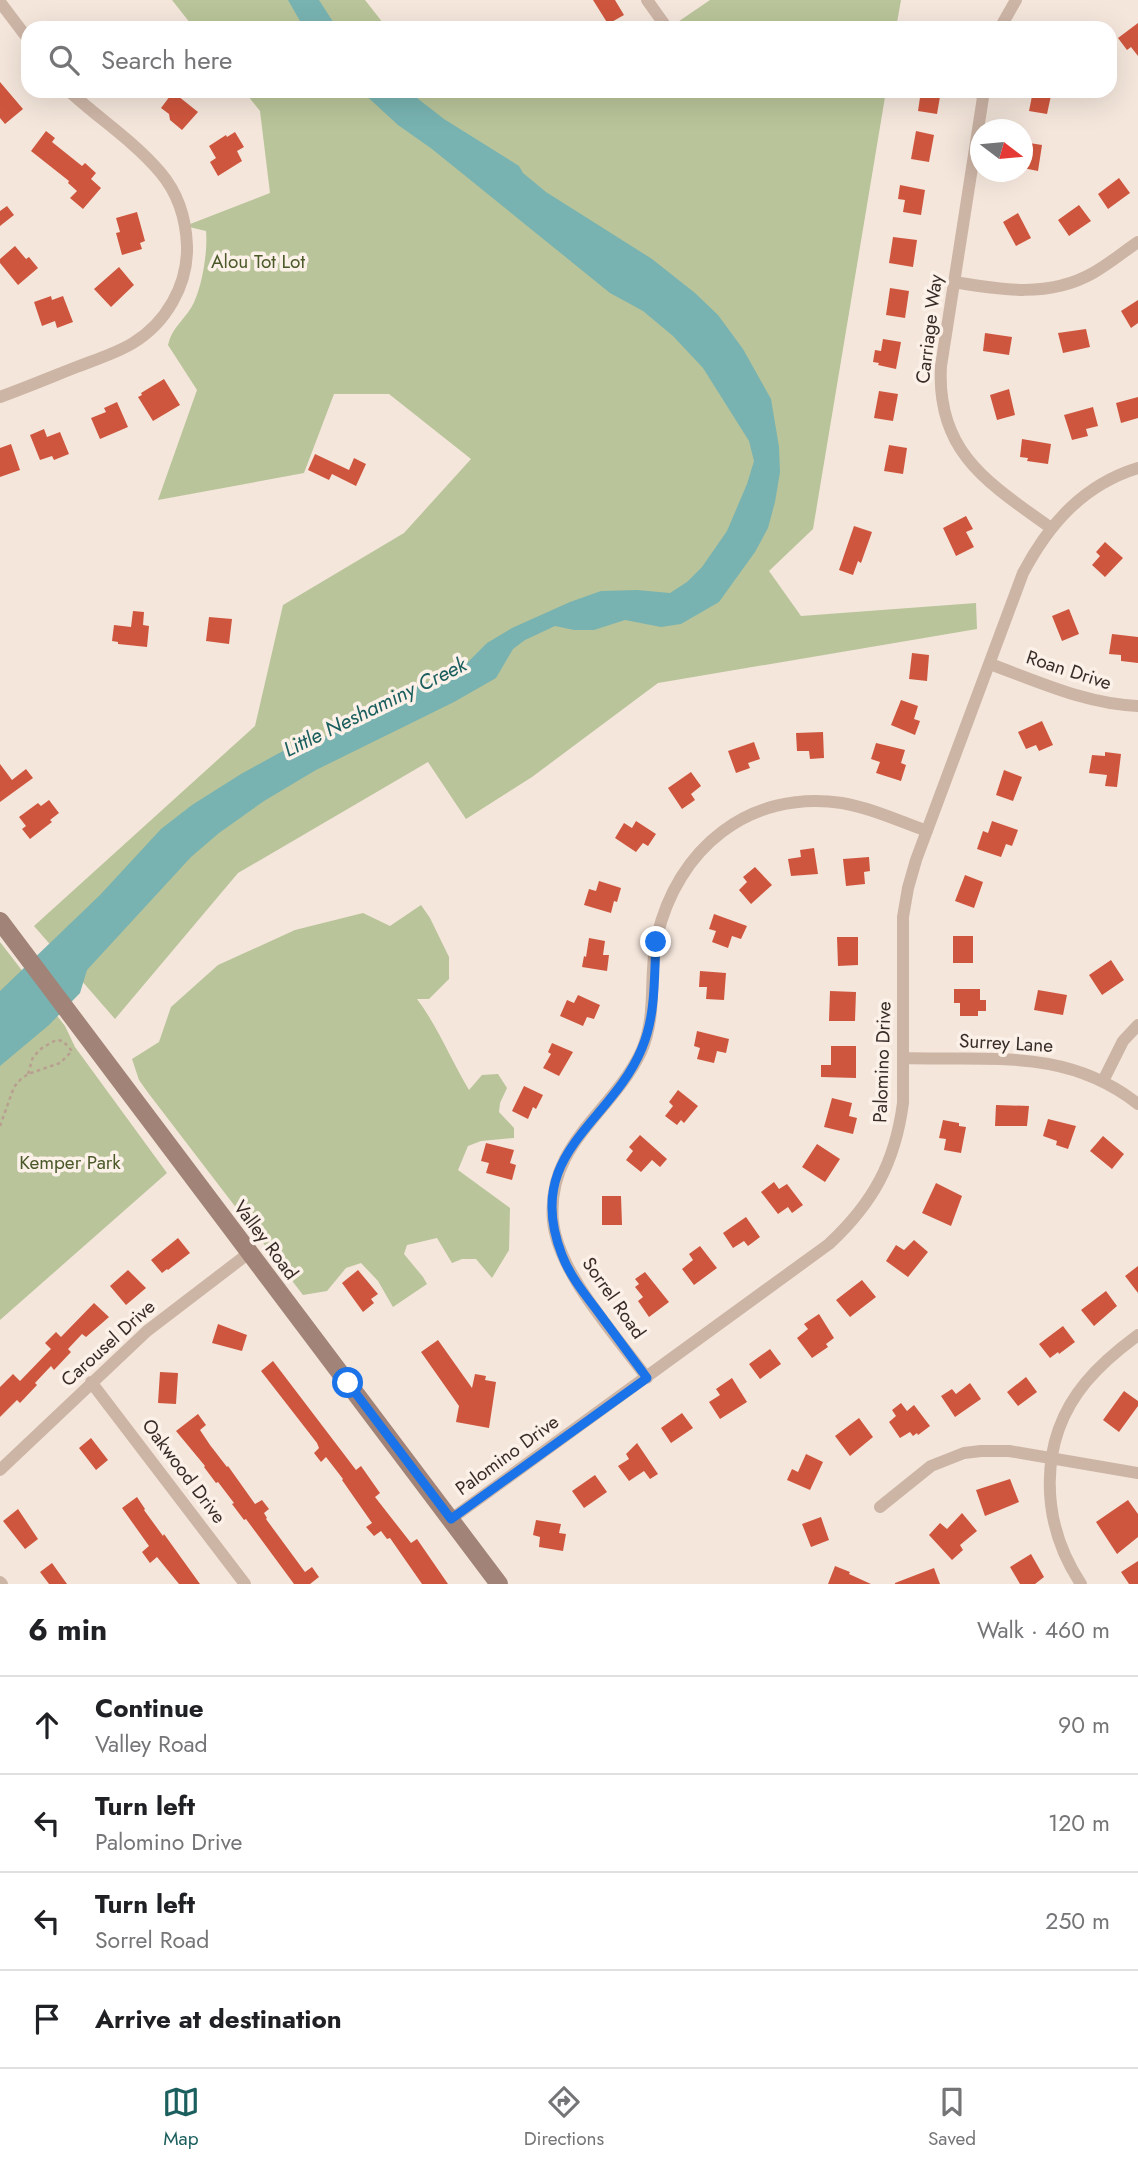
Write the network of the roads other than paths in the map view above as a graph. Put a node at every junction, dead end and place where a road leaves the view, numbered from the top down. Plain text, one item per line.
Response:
1 (647, 0) edge
2 (1016, 0) edge
3 (0, 2) edge
4 (662, 21) edge
5 (1004, 21) edge
6 (21, 30) edge
7 (77, 98) edge
8 (983, 98) edge
9 (1138, 242) edge
10 (954, 282) junction
11 (1, 392) edge
12 (1138, 468) edge
13 (1051, 528) junction
14 (990, 664) junction
15 (1138, 706) edge
16 (927, 831) junction
17 (0, 920) edge
18 (1138, 1024) edge
19 (903, 1058) junction
20 (1103, 1081) junction
21 (1138, 1104) edge
22 (249, 1253) junction
23 (1138, 1335) edge
24 (647, 1378) junction
25 (92, 1382) junction
26 (1052, 1458) junction
27 (0, 1470) edge
28 (1138, 1473) edge
29 (880, 1507) dead end
30 (451, 1519) junction
31 (245, 1584) edge
32 (499, 1584) edge
33 (1081, 1584) edge

1 - 4 street
2 - 5 street
3 - 6 street
7 - 11 street
8 - 10 street, Carriage Way
9 - 10 street
10 - 13 street, Carriage Way
12 - 13 street, Palomino Drive
13 - 14 street, Palomino Drive
14 - 15 street, Roan Drive
14 - 16 street, Palomino Drive
16 - 19 street, Palomino Drive
16 - 24 street, Sorrel Road
17 - 22 street, Valley Road
18 - 20 street
19 - 20 street, Surrey Lane
19 - 24 street, Palomino Drive
20 - 21 street, Surrey Lane
22 - 25 street, Carousel Drive
22 - 30 street, Valley Road
23 - 26 street
24 - 30 street, Palomino Drive
25 - 27 street, Carousel Drive
25 - 31 street, Oakwood Drive
26 - 28 street
26 - 29 street
26 - 33 street
30 - 32 street, Valley Road

